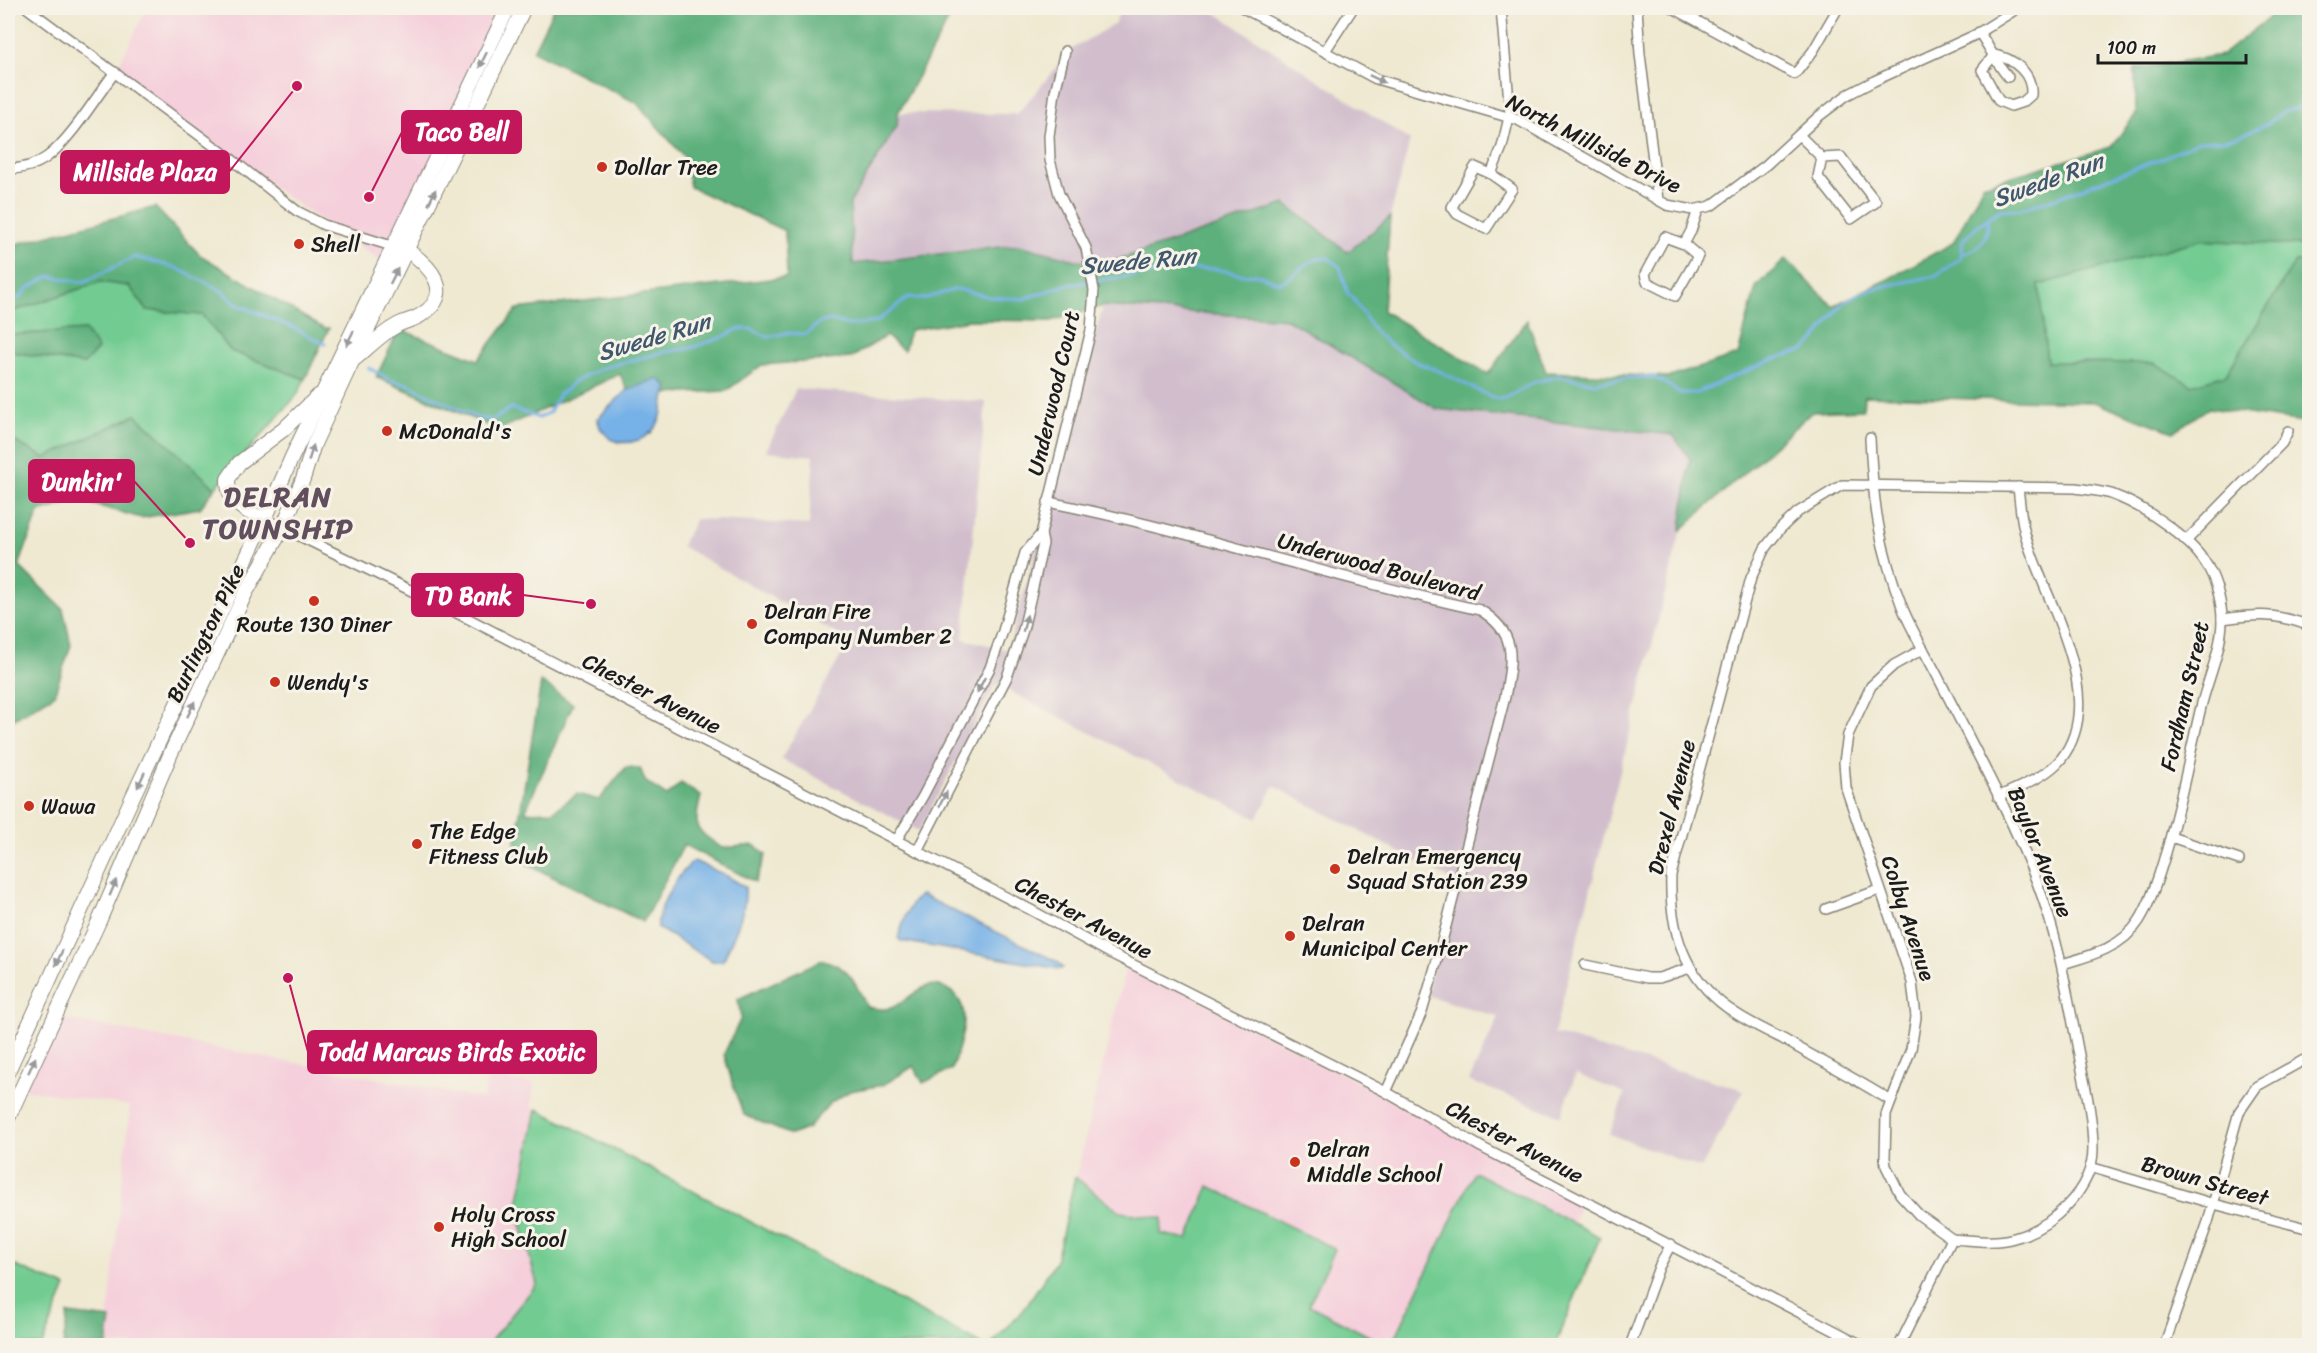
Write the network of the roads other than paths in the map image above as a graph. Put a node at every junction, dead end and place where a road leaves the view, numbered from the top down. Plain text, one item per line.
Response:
1 (27, 8) edge
2 (46, 8) edge
3 (508, 8) edge
4 (524, 8) edge
5 (1243, 8) edge
6 (1353, 8) edge
7 (1501, 8) edge
8 (1637, 8) edge
9 (1673, 8) edge
10 (1838, 8) edge
11 (2018, 8) edge
12 (39, 17) junction
13 (1979, 32) junction
14 (1065, 51) dead end
15 (1325, 51) junction
16 (1994, 55) junction
17 (115, 72) junction
18 (2008, 77) dead end
19 (1509, 117) junction
20 (1799, 135) junction
21 (1822, 158) junction
22 (8, 169) edge
23 (1491, 174) junction
24 (1658, 200) junction
25 (1698, 210) junction
26 (1684, 244) junction
27 (400, 248) junction
28 (352, 362) junction
29 (326, 388) junction
30 (2288, 431) dead end
31 (1870, 438) dead end
32 (1872, 484) junction
33 (2018, 487) junction
34 (1048, 502) junction
35 (265, 519) junction
36 (283, 527) junction
37 (1041, 534) junction
38 (2186, 541) junction
39 (2222, 619) junction
40 (2310, 626) edge
41 (1923, 648) junction
42 (1998, 797) junction
43 (2171, 837) junction
44 (896, 841) junction
45 (917, 851) junction
46 (2239, 861) dead end
47 (1879, 890) junction
48 (1826, 909) dead end
49 (2062, 964) junction
50 (1585, 965) dead end
51 (1690, 968) junction
52 (2304, 1060) dead end
53 (8, 1071) edge
54 (1386, 1092) junction
55 (1891, 1101) junction
56 (8, 1119) edge
57 (2090, 1167) junction
58 (2214, 1204) junction
59 (2310, 1229) edge
60 (1952, 1239) junction
61 (1671, 1244) junction
62 (1630, 1346) edge
63 (1864, 1346) edge
64 (1899, 1346) edge
65 (2164, 1346) edge

1 - 12 street
2 - 12 street
3 -> 27 highway, Burlington Pike
27 -> 4 highway, Burlington Pike
5 - 15 street, North Millside Drive
6 - 15 street
7 - 19 street
8 - 24 street
9 - 10 street
11 - 13 street
12 - 17 street
13 - 16 street
13 - 20 street
14 - 34 street, Underwood Court
15 -> 19 street, North Millside Drive
16 - 16 street
16 - 18 street
17 - 22 street
17 - 27 street
19 - 23 street
19 - 24 street, North Millside Drive
20 - 21 street
20 - 25 street
21 - 21 street
23 - 23 street
24 - 25 street, North Millside Drive
25 - 26 street
26 - 26 street
28 -> 27 highway, Burlington Pike
27 - 28 highway
27 -> 29 highway, Burlington Pike
36 -> 28 highway, Burlington Pike
29 - 35 highway, Burlington Pike
29 - 35 highway
30 - 38 street
31 - 32 street, Baylor Avenue
32 - 33 street, Fordham Street
32 - 41 street, Baylor Avenue
32 - 51 street, Drexel Avenue
33 - 38 street, Fordham Street
33 - 42 street
34 - 37 street
34 - 54 street, Underwood Boulevard
35 - 36 street, Chester Avenue
35 -> 53 highway, Burlington Pike
36 - 44 street, Chester Avenue
56 -> 36 highway, Burlington Pike
37 -> 44 street
45 -> 37 street
38 - 39 street, Fordham Street
39 - 40 street
39 - 43 street, Fordham Street
41 - 42 street, Baylor Avenue
41 - 47 street, Colby Avenue
42 - 49 street, Baylor Avenue
43 - 46 street
43 - 49 street, Fordham Street
44 - 45 street, Chester Avenue
45 - 54 street, Chester Avenue
47 - 48 street
47 - 55 street, Colby Avenue
49 - 57 street, Baylor Avenue
50 - 51 street
51 - 55 street, Drexel Avenue
52 - 58 street
54 - 61 street, Chester Avenue
55 - 60 street, Colby Avenue
57 - 58 street, Brown Street
57 - 60 street, Baylor Avenue
58 - 59 street, Brown Street
58 - 65 street
60 - 64 street
61 - 62 street
61 - 63 street, Chester Avenue

